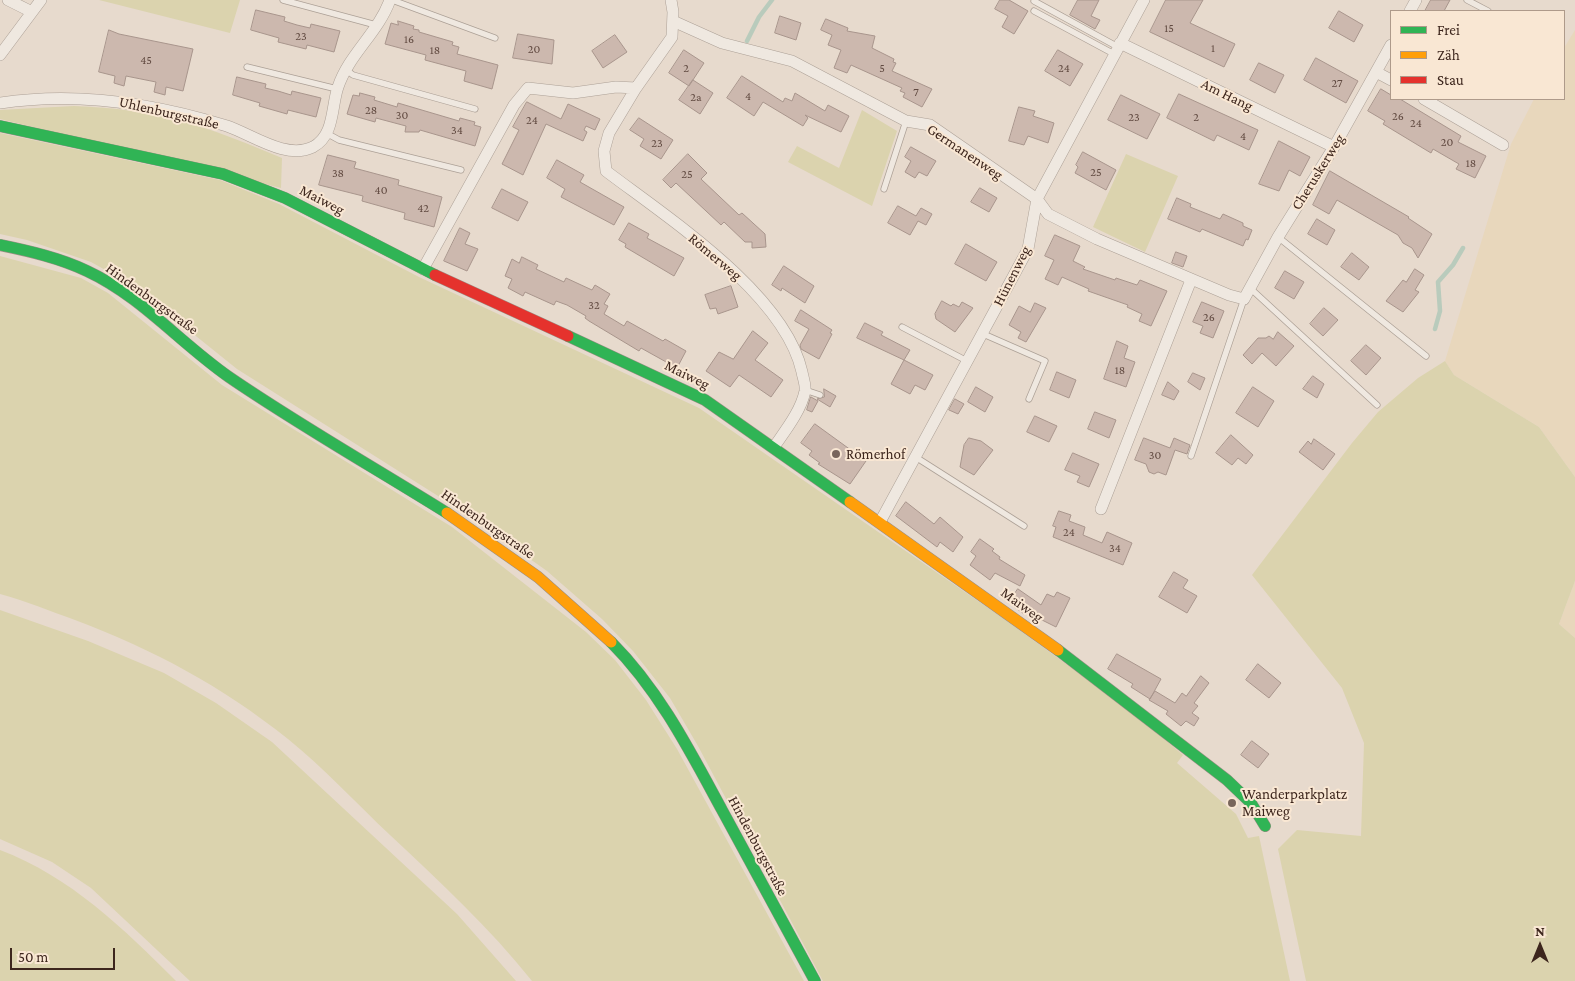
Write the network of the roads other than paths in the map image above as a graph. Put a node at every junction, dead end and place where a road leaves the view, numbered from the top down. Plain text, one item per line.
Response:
1 (8, 0) edge
2 (41, 0) edge
3 (283, 0) edge
4 (391, 0) edge
5 (671, 0) edge
6 (1144, 0) edge
7 (1467, 0) edge
8 (1034, 1) edge
9 (1486, 10) edge
10 (1034, 11) dead end
11 (32, 12) junction
12 (673, 21) junction
13 (378, 26) junction
14 (495, 38) dead end
15 (1390, 47) edge
16 (1117, 48) junction
17 (0, 56) edge
18 (247, 67) dead end
19 (345, 69) junction
20 (1376, 72) junction
21 (1390, 79) edge
22 (636, 88) junction
23 (337, 89) junction
24 (1426, 100) edge
25 (0, 103) edge
26 (475, 109) dead end
27 (906, 121) junction
28 (0, 126) edge
29 (328, 134) junction
30 (1503, 145) dead end
31 (1334, 147) junction
32 (461, 170) dead end
33 (884, 189) dead end
34 (1037, 199) junction
35 (1278, 237) junction
36 (0, 245) edge
37 (423, 269) junction
38 (1191, 280) junction
39 (1250, 288) junction
40 (1244, 299) junction
41 (902, 327) dead end
42 (981, 333) junction
43 (1426, 356) dead end
44 (967, 361) junction
45 (805, 390) junction
46 (820, 395) dead end
47 (1029, 399) dead end
48 (1377, 405) dead end
49 (774, 447) junction
50 (914, 456) junction
51 (1192, 456) dead end
52 (1101, 509) dead end
53 (880, 522) junction
54 (1024, 526) dead end
55 (1265, 826) dead end
56 (815, 981) edge

1 - 11 street
2 - 11 street
3 - 13 lane
4 - 13 street
4 - 14 lane
5 - 12 street, Römerweg
6 - 16 street, Hünenweg
7 - 9 lane
8 - 16 lane
10 - 16 lane
11 - 17 street
12 - 22 street, Römerweg
12 - 27 street, Germanenweg
13 - 19 street
15 - 20 street, Cheruskerweg
16 - 31 street, Am Hang
16 - 34 street, Hünenweg
18 - 23 lane
19 - 23 street
19 - 26 lane
20 - 21 street
20 - 31 street, Cheruskerweg
22 - 37 street
22 - 45 street, Römerweg
23 - 29 street
24 - 30 street
25 - 29 street, Uhlenburgstraße
27 - 33 lane
27 - 34 street, Germanenweg
28 - 37 street, Maiweg
29 - 32 lane
31 - 35 street, Cheruskerweg
34 - 38 street, Germanenweg
34 - 42 street, Hünenweg
35 - 39 street, Cheruskerweg
35 - 43 lane
36 - 56 street, Hindenburgstraße
37 - 49 street, Maiweg
38 - 40 street, Germanenweg
38 - 52 street
39 - 40 street, Cheruskerweg
39 - 48 lane
40 - 51 lane
41 - 44 lane
42 - 44 street, Hünenweg
42 - 47 lane
44 - 50 street, Hünenweg
45 - 46 lane
45 - 49 street
49 - 53 street, Maiweg
50 - 53 street, Hünenweg
50 - 54 lane
53 - 55 street, Maiweg

